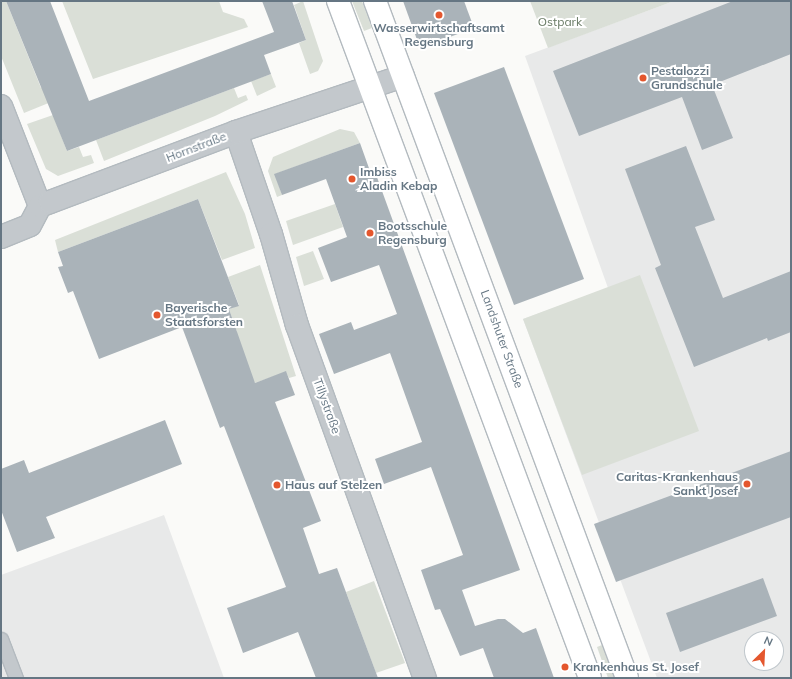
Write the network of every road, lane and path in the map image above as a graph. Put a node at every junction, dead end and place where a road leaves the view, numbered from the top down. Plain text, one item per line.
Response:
1 (338, 1) edge
2 (375, 1) edge
3 (403, 76) junction
4 (370, 87) junction
5 (1, 106) edge
6 (236, 132) junction
7 (40, 206) junction
8 (1, 237) edge
9 (1, 639) edge
10 (16, 678) edge
11 (425, 678) edge
12 (590, 678) edge
13 (627, 678) edge

1 - 4 main road
2 - 3 main road, Landshuter Straße
3 - 4 street, Hornstraße
3 - 13 main road, Landshuter Straße
4 - 6 street, Hornstraße
4 - 12 main road
5 - 7 street
6 - 7 street, Hornstraße
6 - 11 street, Tillystraße
7 - 8 street
9 - 10 lane

